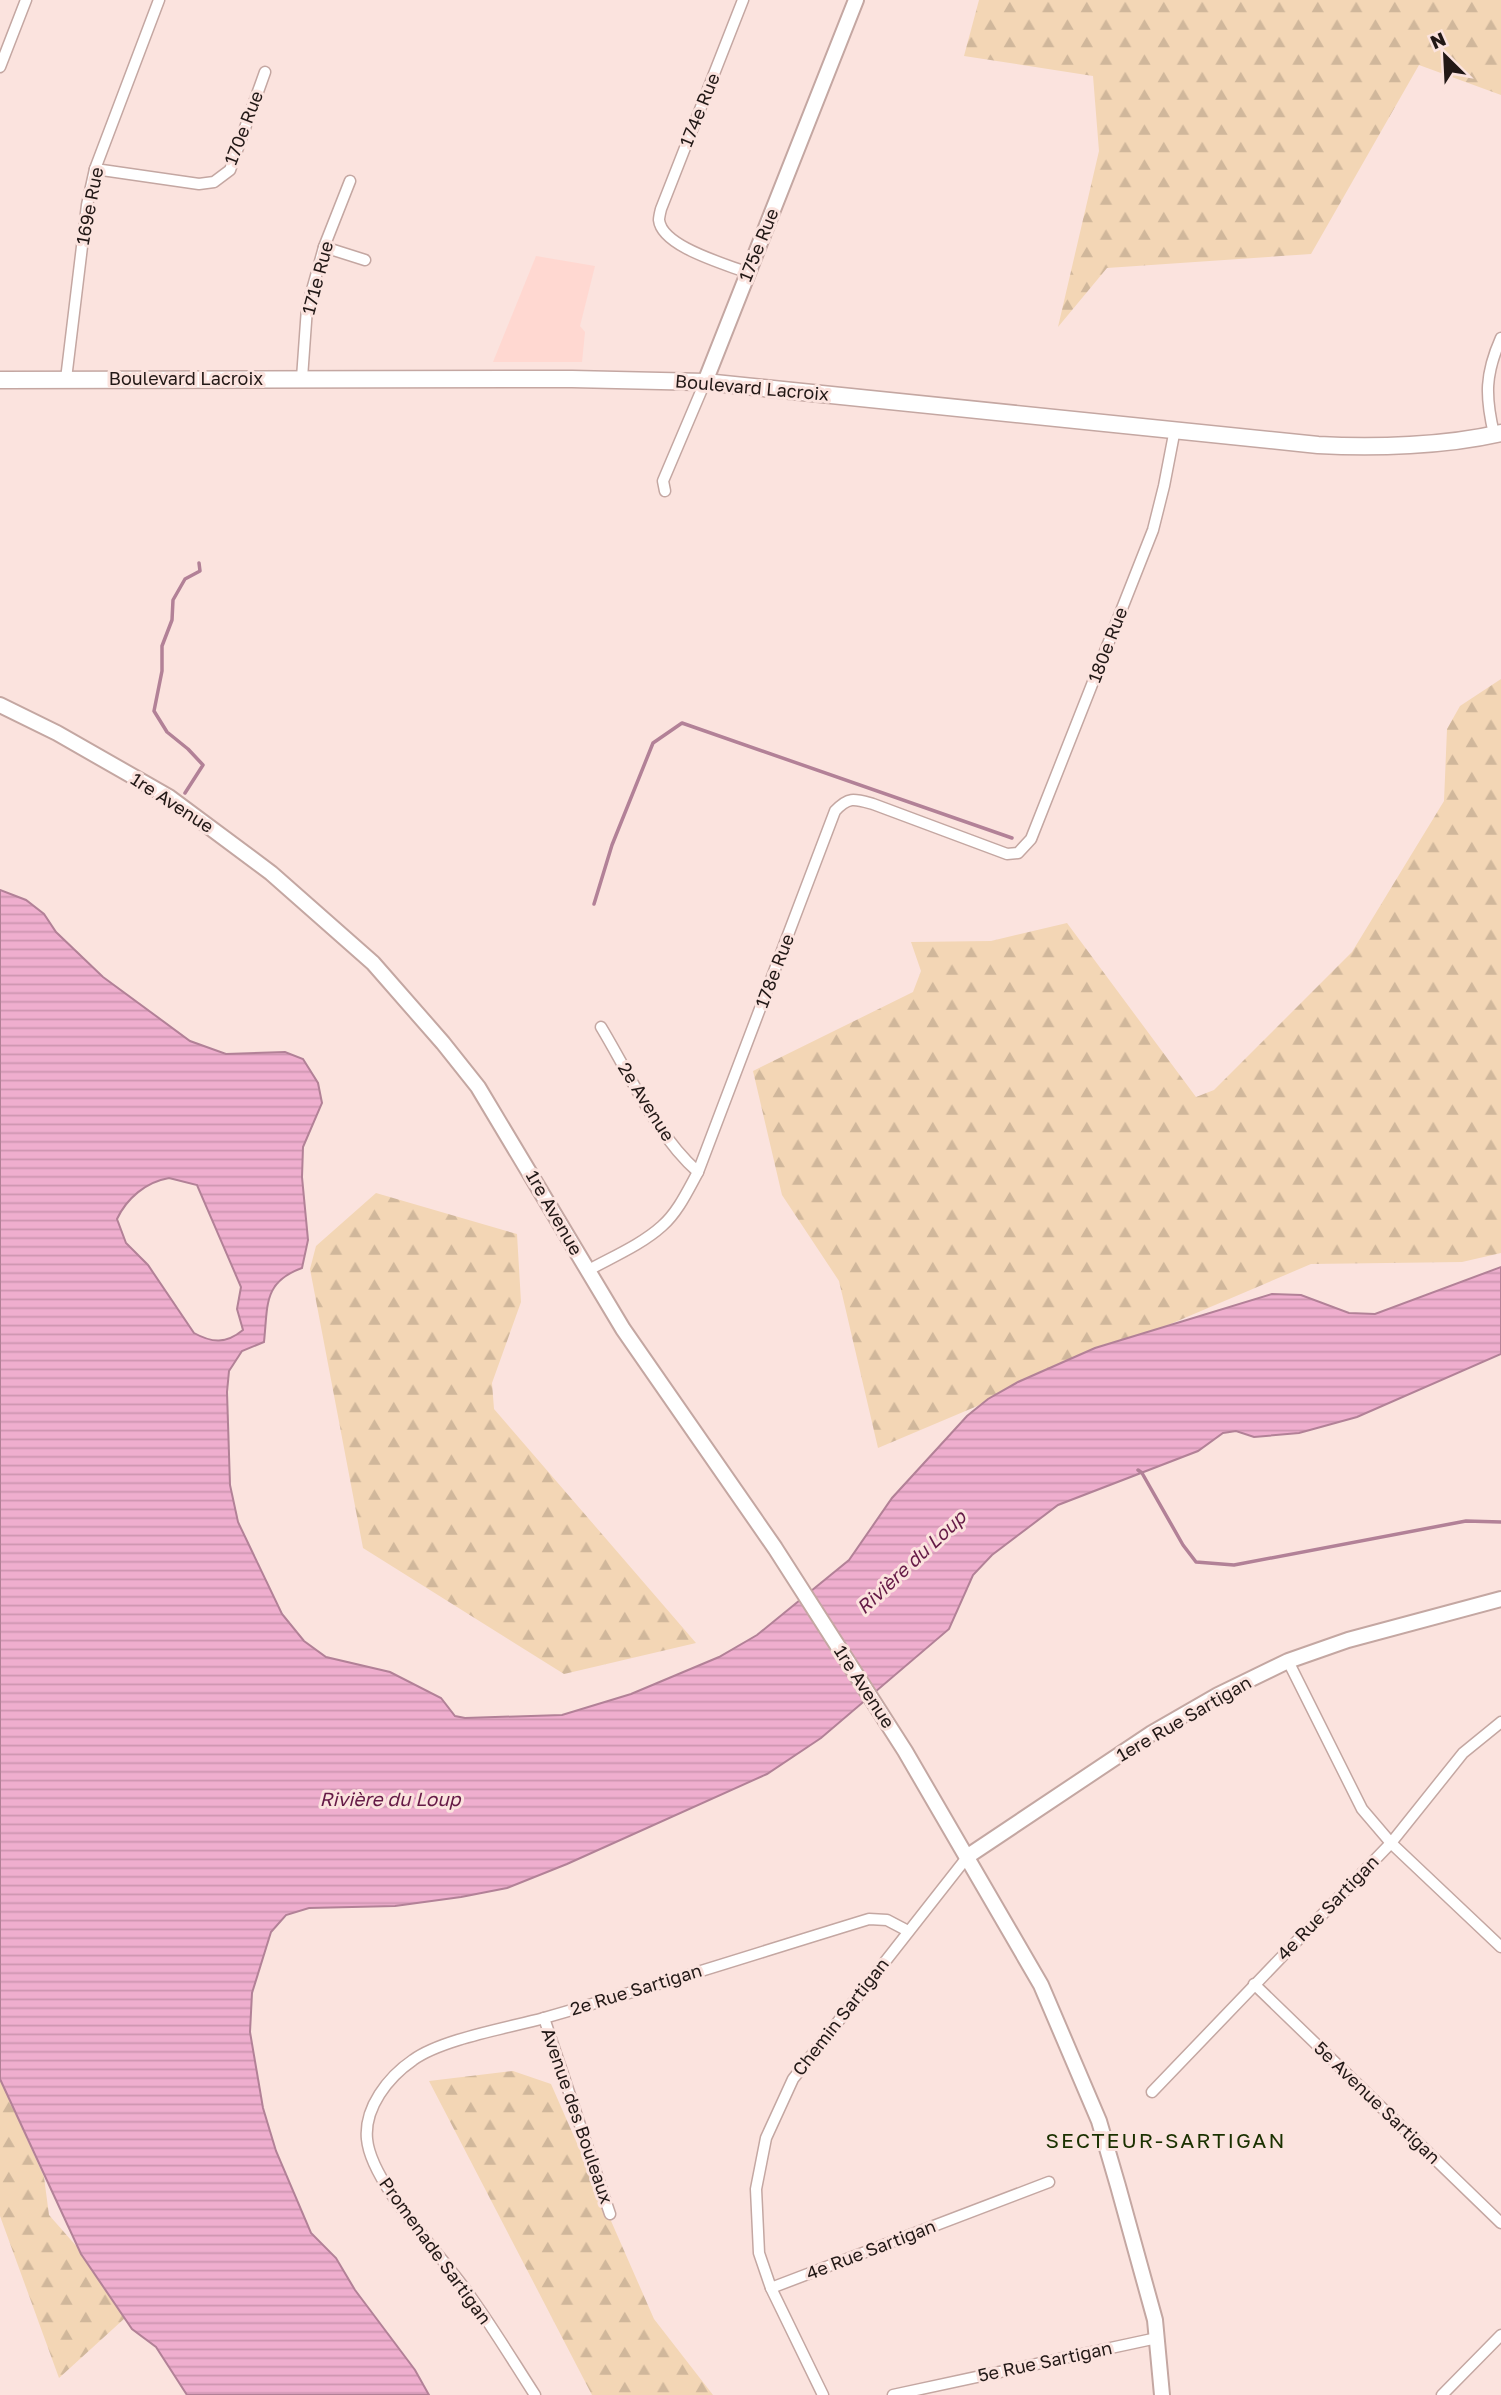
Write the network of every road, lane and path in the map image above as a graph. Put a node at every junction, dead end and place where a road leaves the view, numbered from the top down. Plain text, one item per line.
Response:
1 (26, 0) edge
2 (159, 0) edge
3 (743, 0) edge
4 (856, 0) edge
5 (0, 67) edge
6 (265, 72) dead end
7 (95, 169) junction
8 (350, 181) dead end
9 (324, 247) junction
10 (365, 260) dead end
11 (748, 273) junction
12 (1501, 338) edge
13 (302, 378) junction
14 (66, 379) junction
15 (0, 380) edge
16 (705, 382) junction
17 (1175, 429) junction
18 (1498, 434) edge
19 (665, 491) dead end
20 (0, 705) edge
21 (1018, 853) joint
22 (601, 1027) dead end
23 (698, 1172) junction
24 (587, 1271) junction
25 (1501, 1599) edge
26 (1288, 1661) junction
27 (1501, 1723) edge
28 (1391, 1843) junction
29 (968, 1856) junction
30 (908, 1931) junction
31 (1501, 1947) edge
32 (1254, 1984) junction
33 (544, 2018) junction
34 (1152, 2092) dead end
35 (377, 2097) joint
36 (1049, 2182) dead end
37 (610, 2214) dead end
38 (1501, 2223) edge
39 (771, 2288) junction
40 (1501, 2335) edge
41 (1157, 2338) junction
42 (535, 2395) edge
43 (823, 2395) edge
44 (893, 2395) edge
45 (1162, 2395) edge
46 (1442, 2395) edge

1 - 5 street
2 - 7 street, 169e Rue
3 - 11 street, 174e Rue
4 - 11 main road, 175e Rue
6 - 7 street, 170e Rue
7 - 14 street, 169e Rue
8 - 9 street, 171e Rue
9 - 10 street
9 - 13 street, 171e Rue
11 - 16 main road, 175e Rue
12 - 18 street
13 - 14 main road, Boulevard Lacroix
13 - 16 main road, Boulevard Lacroix
14 - 15 main road, Boulevard Lacroix
16 - 17 main road, Boulevard Lacroix
16 - 19 street, 175e Rue
17 - 18 main road, Boulevard Lacroix
17 - 21 street, 180e Rue
20 - 24 main road, 1re Avenue
21 - 23 street, 178e Rue
22 - 23 street, 2e Avenue
23 - 24 street, 178e Rue
24 - 29 main road, 1re Avenue
25 - 26 main road, 1ere Rue Sartigan
26 - 28 street
26 - 29 main road, 1ere Rue Sartigan
27 - 28 street, 4e Rue Sartigan
28 - 31 street
28 - 32 street, 4e Rue Sartigan
29 - 30 street, Chemin Sartigan
29 - 41 main road, 1re Avenue
30 - 33 street, 2e Rue Sartigan
30 - 39 street, Chemin Sartigan
32 - 34 street, 4e Rue Sartigan
32 - 38 street, 5e Avenue Sartigan
33 - 35 street, 2e Rue Sartigan
33 - 37 street, Avenue des Bouleaux
35 - 42 street, Promenade Sartigan
36 - 39 street, 4e Rue Sartigan
39 - 43 street, Chemin Sartigan
40 - 46 street
41 - 44 street, 5e Rue Sartigan
41 - 45 main road, 1re Avenue

